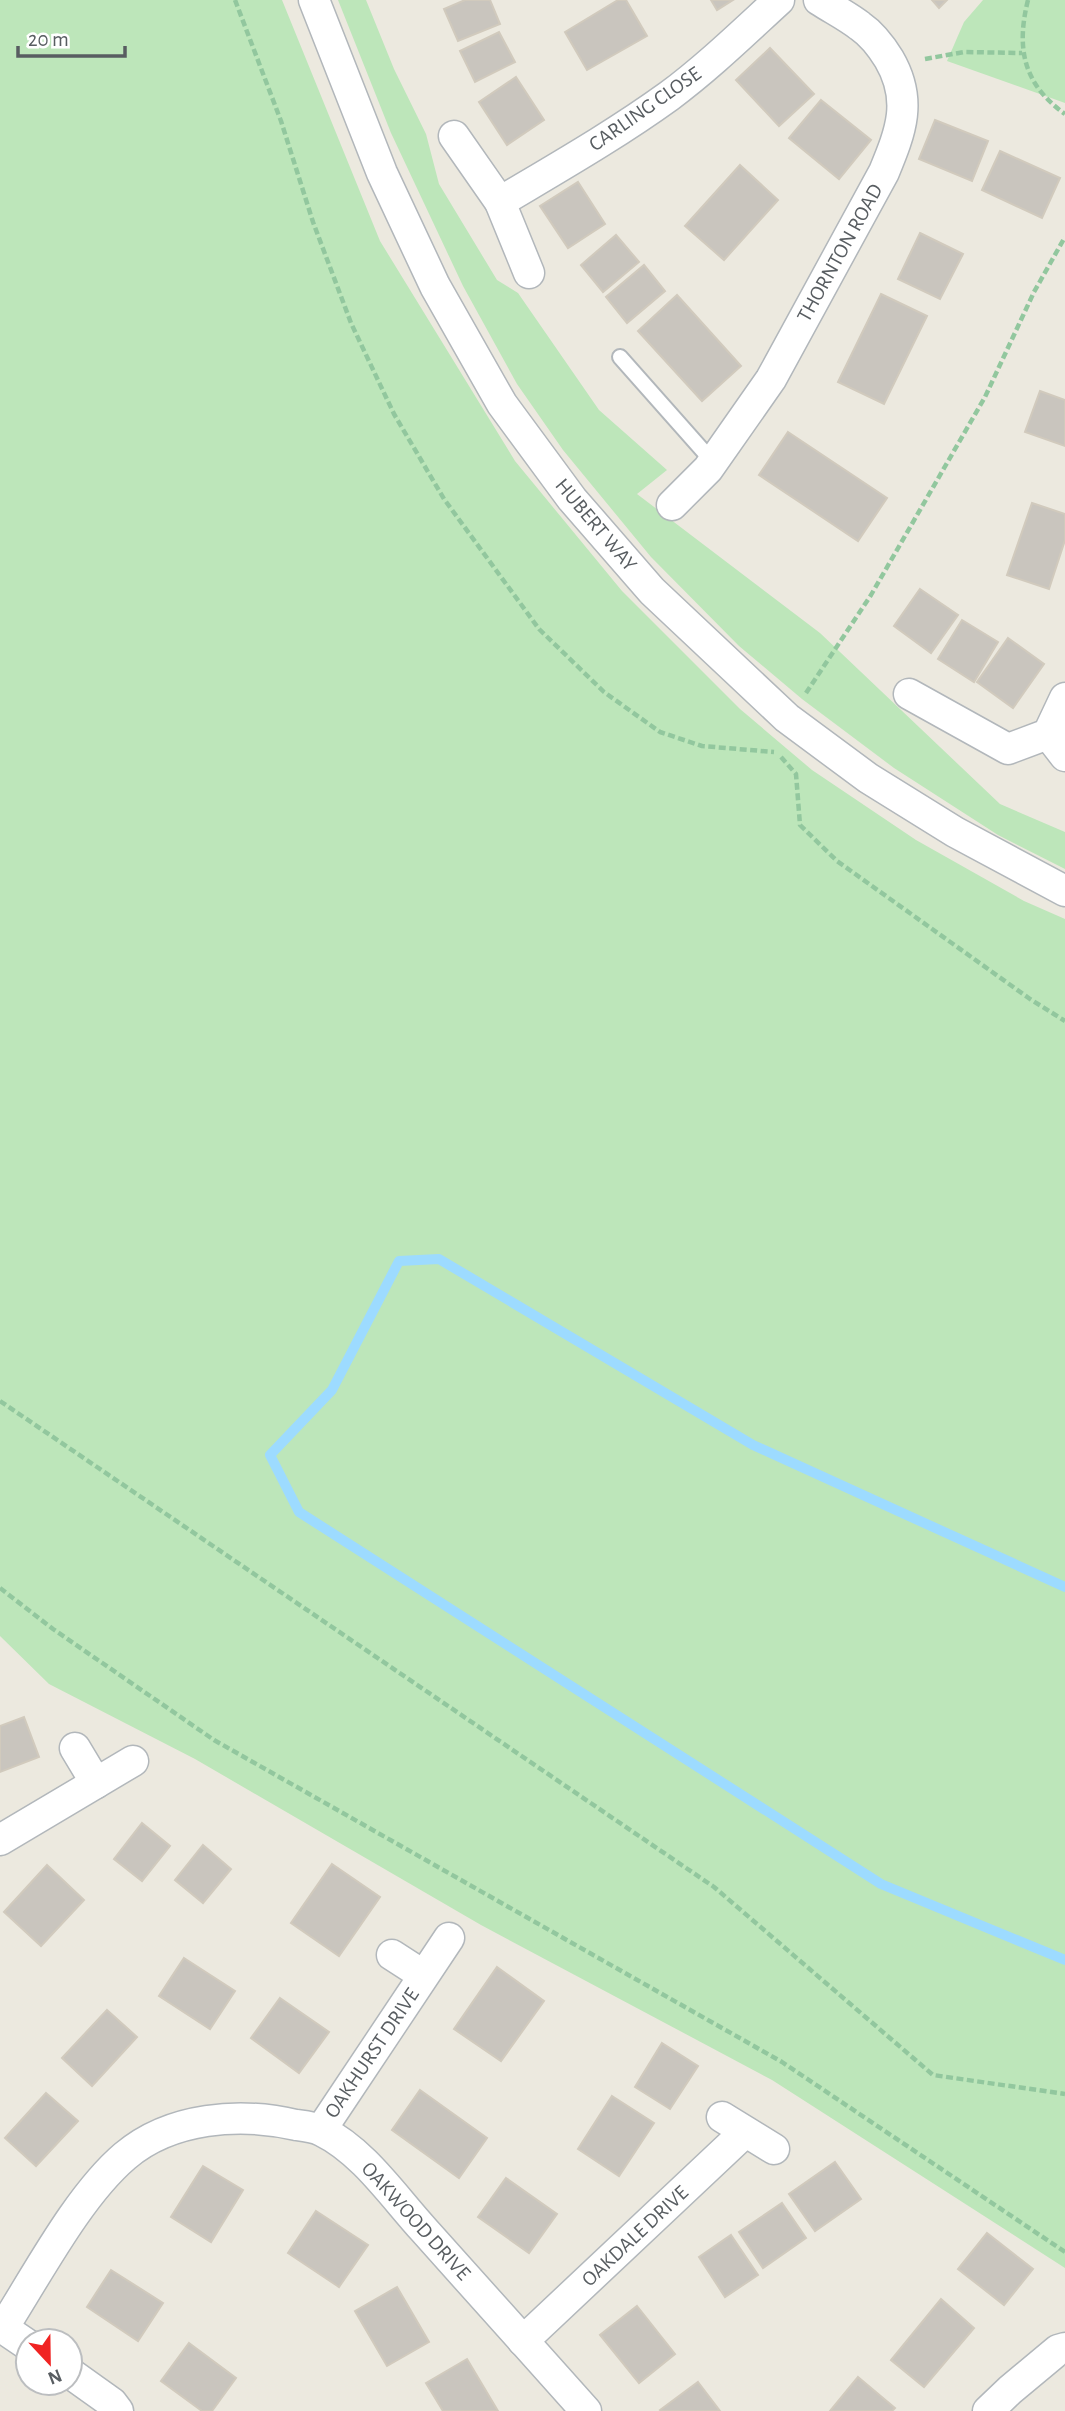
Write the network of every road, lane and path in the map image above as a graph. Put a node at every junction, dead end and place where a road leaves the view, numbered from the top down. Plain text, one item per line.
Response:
1 (236, 0) edge
2 (314, 0) edge
3 (779, 0) edge
4 (819, 0) edge
5 (1028, 0) edge
6 (1022, 53) junction
7 (893, 66) junction
8 (1065, 114) edge
9 (454, 136) dead end
10 (500, 202) junction
11 (1065, 237) edge
12 (529, 273) dead end
13 (620, 356) dead end
14 (713, 462) junction
15 (672, 505) dead end
16 (909, 694) dead end
17 (1065, 698) edge
18 (788, 718) junction
19 (1057, 745) edge
20 (1065, 891) edge
21 (1065, 1021) edge
22 (0, 1401) edge
23 (0, 1588) edge
24 (75, 1748) dead end
25 (133, 1761) dead end
26 (96, 1783) junction
27 (0, 1840) edge
28 (449, 1938) dead end
29 (392, 1955) dead end
30 (424, 1975) junction
31 (1065, 2094) edge
32 (321, 2130) junction
33 (774, 2149) dead end
34 (1065, 2252) edge
35 (2, 2327) edge
36 (523, 2341) junction
37 (1065, 2348) edge
38 (84, 2383) edge
39 (118, 2411) edge
40 (586, 2411) edge
41 (988, 2411) edge

1 - 21 path
2 - 18 street, HUBERT WAY
3 - 10 street, CARLING CLOSE
4 - 7 street, THORNTON ROAD
5 - 6 path
6 - 7 path
6 - 8 path
7 - 14 street, THORNTON ROAD
9 - 10 street
10 - 12 street
11 - 18 path
13 - 14 lane
14 - 15 street, THORNTON ROAD
16 - 19 street
17 - 19 street
18 - 20 street, HUBERT WAY
22 - 31 path
23 - 34 path
24 - 26 street
25 - 26 street
26 - 27 street
28 - 30 street, OAKHURST DRIVE
29 - 30 street, OAKHURST DRIVE
30 - 32 street, OAKHURST DRIVE
32 - 35 street, OAKWOOD DRIVE
32 - 36 street, OAKWOOD DRIVE
33 - 36 street, OAKDALE DRIVE
36 - 40 street, OAKWOOD DRIVE
37 - 41 street
38 - 39 street

